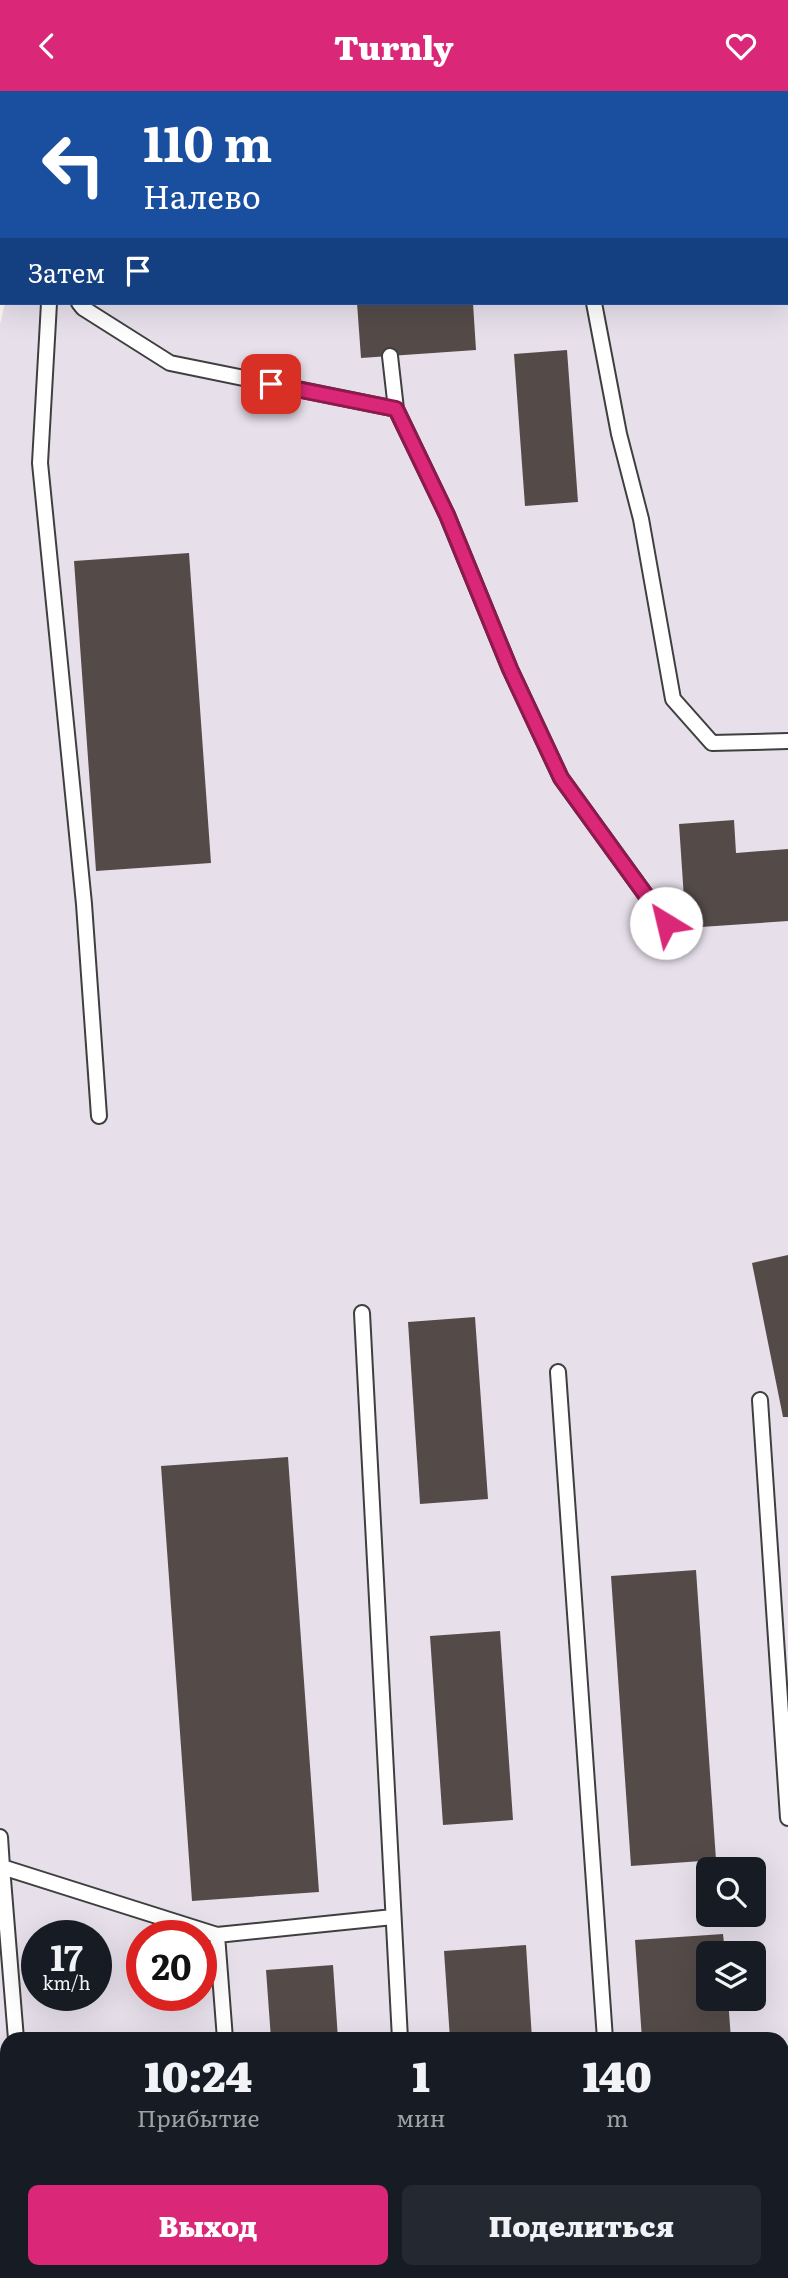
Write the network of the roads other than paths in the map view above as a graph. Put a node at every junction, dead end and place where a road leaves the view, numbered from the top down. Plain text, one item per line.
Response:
1 (49, 305) edge
2 (81, 305) edge
3 (594, 305) edge
4 (390, 356) dead end
5 (396, 409) junction
6 (788, 741) edge
7 (666, 923) dead end
8 (99, 1116) dead end
9 (362, 1313) dead end
10 (558, 1371) dead end
11 (760, 1400) dead end
12 (788, 1818) edge
13 (0, 1837) edge
14 (2, 1867) junction
15 (393, 1917) junction
16 (170, 1920) edge
17 (217, 1935) joint
18 (15, 2032) edge
19 (224, 2032) edge
20 (400, 2032) edge
21 (605, 2032) edge

1 - 8 lane
2 - 5 lane
3 - 6 lane
4 - 5 lane
5 - 7 lane
9 - 15 lane
10 - 21 lane
11 - 12 lane
13 - 14 lane
14 - 16 lane
14 - 18 lane
15 - 17 lane
15 - 20 lane
17 - 19 lane

